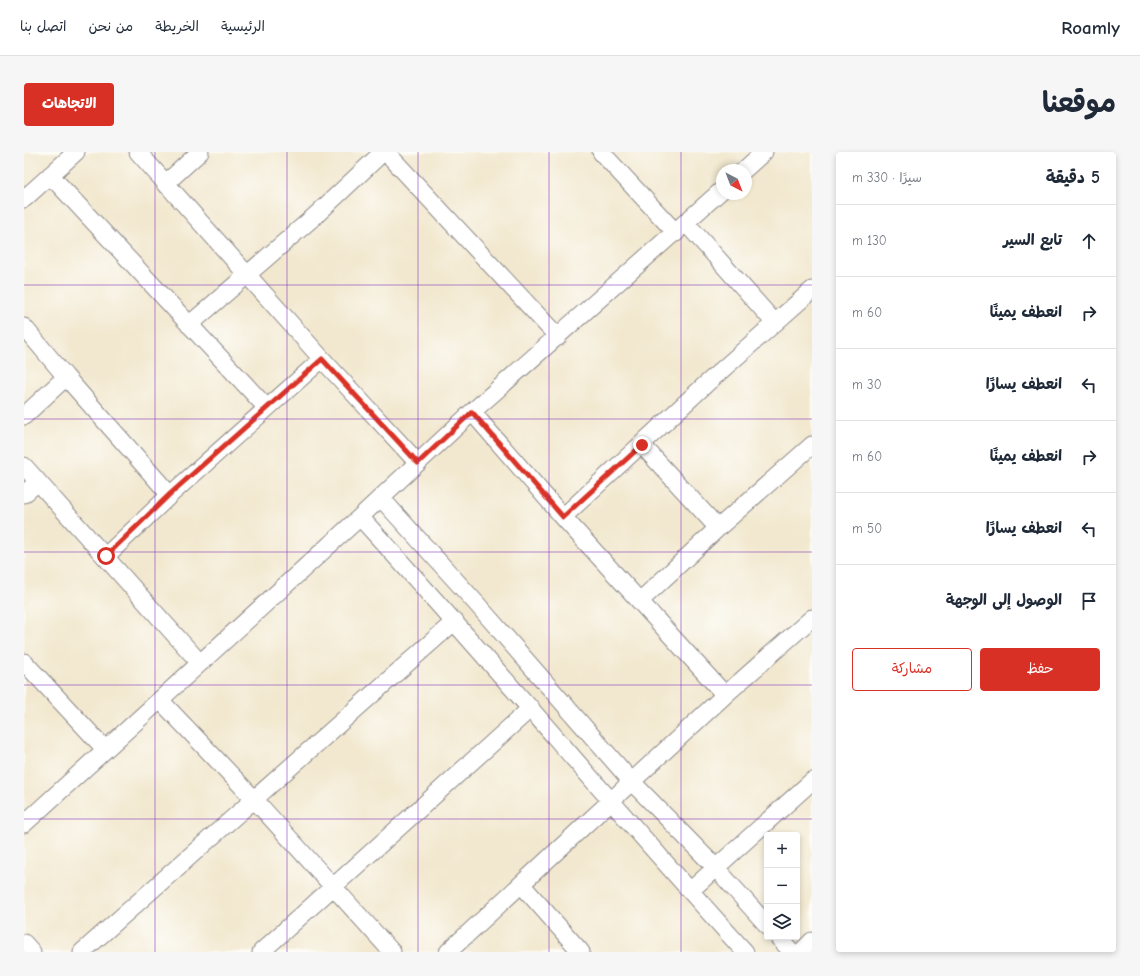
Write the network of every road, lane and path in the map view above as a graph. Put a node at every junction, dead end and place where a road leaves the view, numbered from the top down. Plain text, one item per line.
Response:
1 (76, 152) edge
2 (138, 152) edge
3 (200, 152) edge
4 (384, 152) edge
5 (601, 152) edge
6 (764, 152) edge
7 (751, 164) edge
8 (50, 175) junction
9 (165, 184) junction
10 (716, 196) edge
11 (24, 199) edge
12 (681, 228) junction
13 (248, 275) junction
14 (812, 290) edge
15 (775, 323) junction
16 (189, 325) junction
17 (24, 327) edge
18 (558, 336) junction
19 (322, 359) junction
20 (66, 377) junction
21 (266, 408) junction
22 (472, 412) junction
23 (24, 416) edge
24 (812, 444) edge
25 (642, 445) junction
26 (418, 463) junction
27 (24, 466) edge
28 (38, 482) junction
29 (24, 494) edge
30 (170, 494) junction
31 (381, 498) junction
32 (360, 517) junction
33 (563, 517) junction
34 (718, 528) junction
35 (106, 556) junction
36 (640, 601) junction
37 (812, 618) edge
38 (455, 621) junction
39 (24, 662) edge
40 (200, 663) junction
41 (725, 695) junction
42 (160, 700) junction
43 (531, 708) junction
44 (105, 749) junction
45 (812, 781) edge
46 (632, 782) junction
47 (254, 799) junction
48 (610, 802) junction
49 (24, 824) edge
50 (716, 868) junction
51 (521, 884) junction
52 (333, 887) junction
53 (690, 891) junction
54 (764, 922) edge
55 (781, 940) edge
56 (812, 941) edge
57 (24, 943) edge
58 (32, 952) edge
59 (82, 952) edge
60 (261, 952) edge
61 (392, 952) edge
62 (448, 952) edge
63 (581, 952) edge
64 (745, 952) edge
65 (792, 952) edge
66 (801, 952) edge

1 - 8 street
2 - 9 street
3 - 9 street
4 - 13 street
4 - 18 street
5 - 12 street
6 - 7 street
8 - 11 street
8 - 16 street
9 - 13 street
10 - 12 street
12 - 15 street
12 - 18 street
13 - 16 street
13 - 19 street
14 - 15 street
15 - 25 street
16 - 21 street
17 - 20 street
18 - 22 street
19 - 21 street
19 - 26 street
20 - 23 street
20 - 30 street
21 - 30 street
22 - 26 street
22 - 33 street
24 - 34 street
25 - 33 street
25 - 34 street
26 - 31 street
27 - 28 street
28 - 29 street
28 - 35 street
30 - 35 street
31 - 32 street
31 - 46 street
32 - 38 street
32 - 40 street
33 - 36 street
34 - 36 street
35 - 40 street
36 - 41 street
37 - 41 street
38 - 43 street
38 - 47 street
39 - 44 street
40 - 42 street
41 - 46 street
42 - 44 street
42 - 47 street
43 - 48 street
43 - 52 street
44 - 49 street
45 - 50 street
46 - 48 street
46 - 50 street
47 - 52 street
47 - 59 street
48 - 51 street
48 - 53 street
50 - 53 street
50 - 54 street
51 - 62 street
51 - 63 street
52 - 60 street
52 - 61 street
53 - 64 street
55 - 65 street
56 - 66 street
57 - 58 street

